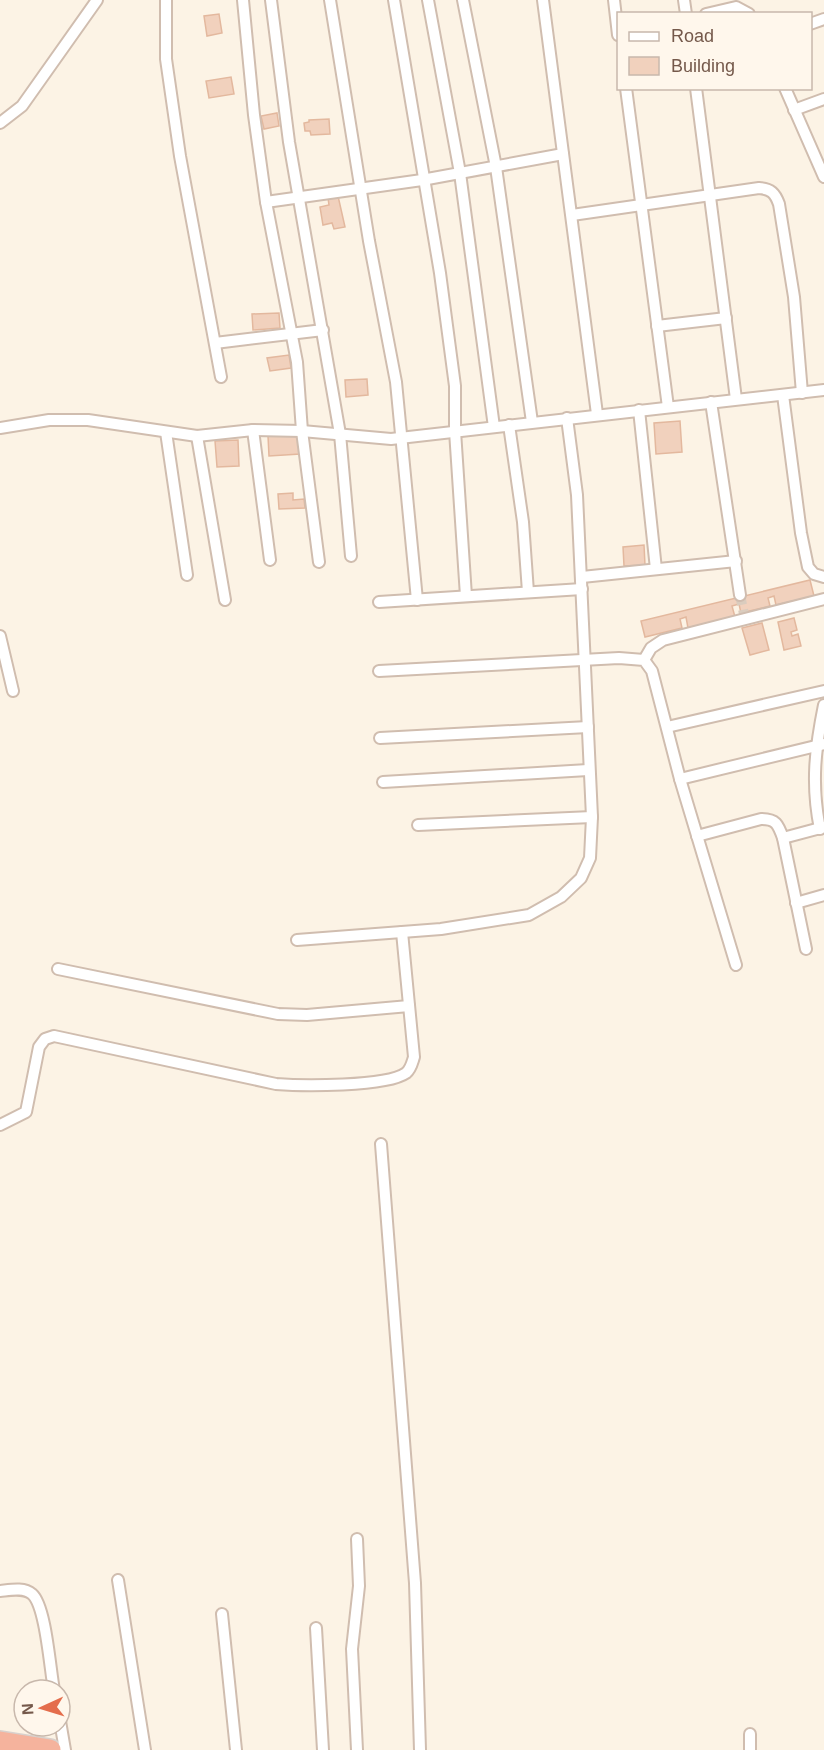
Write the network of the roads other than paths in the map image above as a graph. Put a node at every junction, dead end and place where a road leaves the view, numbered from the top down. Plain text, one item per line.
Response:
1 (97, 0) edge
2 (166, 0) edge
3 (243, 0) edge
4 (271, 0) edge
5 (330, 0) edge
6 (394, 0) edge
7 (428, 0) edge
8 (463, 0) edge
9 (543, 0) edge
10 (614, 0) edge
11 (715, 12) edge
12 (745, 12) edge
13 (617, 26) edge
14 (626, 90) edge
15 (696, 90) edge
16 (786, 90) edge
17 (824, 99) edge
18 (794, 110) junction
19 (0, 123) edge
20 (563, 154) junction
21 (496, 167) junction
22 (460, 173) junction
23 (824, 177) edge
24 (422, 180) junction
25 (360, 189) junction
26 (711, 194) junction
27 (299, 198) junction
28 (266, 202) junction
29 (642, 206) junction
30 (572, 215) junction
31 (726, 318) junction
32 (657, 326) junction
33 (323, 330) junction
34 (291, 334) junction
35 (215, 344) junction
36 (220, 377) dead end
37 (824, 390) edge
38 (802, 393) junction
39 (783, 394) junction
40 (736, 399) junction
41 (711, 402) junction
42 (668, 407) junction
43 (639, 410) junction
44 (597, 414) junction
45 (567, 418) junction
46 (532, 422) junction
47 (509, 425) junction
48 (494, 427) junction
49 (0, 428) edge
50 (253, 430) junction
51 (302, 430) junction
52 (455, 431) junction
53 (166, 432) junction
54 (340, 434) junction
55 (196, 436) junction
56 (402, 438) junction
57 (351, 556) dead end
58 (270, 560) dead end
59 (736, 561) junction
60 (319, 562) dead end
61 (656, 569) junction
62 (187, 575) dead end
63 (582, 577) junction
64 (824, 577) edge
65 (582, 589) junction
66 (528, 592) junction
67 (740, 595) tunnel mouth
68 (466, 596) junction
69 (824, 599) edge
70 (225, 600) dead end
71 (417, 600) junction
72 (379, 602) dead end
73 (0, 636) edge
74 (644, 660) junction
75 (584, 661) junction
76 (380, 671) dead end
77 (13, 691) dead end
78 (824, 691) edge
79 (824, 705) edge
80 (667, 727) junction
81 (588, 728) junction
82 (380, 738) dead end
83 (820, 745) edge
84 (588, 770) junction
85 (681, 779) junction
86 (384, 782) dead end
87 (592, 817) junction
88 (418, 825) dead end
89 (822, 828) edge
90 (697, 836) junction
91 (783, 838) junction
92 (824, 895) edge
93 (796, 903) junction
94 (402, 932) junction
95 (297, 940) dead end
96 (806, 949) dead end
97 (736, 965) dead end
98 (58, 969) dead end
99 (409, 1006) junction
100 (0, 1125) edge
101 (381, 1144) dead end
102 (357, 1539) dead end
103 (118, 1580) dead end
104 (0, 1591) edge
105 (222, 1614) dead end
106 (316, 1628) dead end
107 (52, 1678) edge
108 (750, 1734) dead end
109 (0, 1742) edge
110 (50, 1750) edge
111 (145, 1750) edge
112 (236, 1750) edge
113 (324, 1750) edge
114 (357, 1750) edge
115 (420, 1750) edge
116 (750, 1750) edge

1 - 19 street
2 - 35 street
3 - 28 street
4 - 27 street
5 - 25 street
6 - 24 street
7 - 22 street
8 - 21 street
9 - 20 street
10 - 13 street
11 - 12 street
14 - 29 street
15 - 26 street
16 - 18 street
17 - 18 street
18 - 23 street
20 - 21 street
20 - 30 street
21 - 22 street
21 - 46 street
22 - 24 street
22 - 48 street
24 - 25 street
24 - 52 street
25 - 27 street
25 - 56 street
26 - 29 street
26 - 31 street
26 - 38 street
27 - 28 street
27 - 33 street
28 - 34 street
29 - 30 street
29 - 32 street
30 - 44 street
31 - 32 street
31 - 40 street
32 - 42 street
33 - 34 street
33 - 54 street
34 - 35 street
34 - 51 street
35 - 36 street
37 - 38 street
38 - 39 street
39 - 40 street
39 - 64 street
40 - 41 street
41 - 42 street
41 - 59 street
42 - 43 street
43 - 44 street
43 - 61 street
44 - 45 street
45 - 46 street
45 - 63 street
46 - 47 street
47 - 48 street
47 - 66 street
48 - 52 street
49 - 53 street
50 - 51 street
50 - 55 street
50 - 58 street
51 - 54 street
51 - 60 street
52 - 56 street
52 - 68 street
53 - 55 street
53 - 62 street
54 - 56 street
54 - 57 street
55 - 70 street
56 - 71 street
59 - 61 street
59 - 67 street
61 - 63 street
63 - 65 street
65 - 66 street
65 - 75 street
66 - 68 street
68 - 71 street
69 - 74 street
71 - 72 street
73 - 77 street
74 - 75 street
74 - 80 street
75 - 76 street
75 - 81 street
78 - 80 street
79 - 83 street
80 - 85 street
81 - 82 street
81 - 84 street
83 - 85 street
83 - 89 street
84 - 86 street
84 - 87 street
85 - 90 street
87 - 88 street
87 - 94 street
89 - 91 street
90 - 91 street
90 - 97 street
91 - 93 street
92 - 93 street
93 - 96 street
94 - 95 street
94 - 99 street
98 - 99 street
99 - 100 street
101 - 115 street
102 - 114 street
103 - 111 street
104 - 107 street
105 - 112 street
106 - 113 street
108 - 116 street
109 - 110 highway

